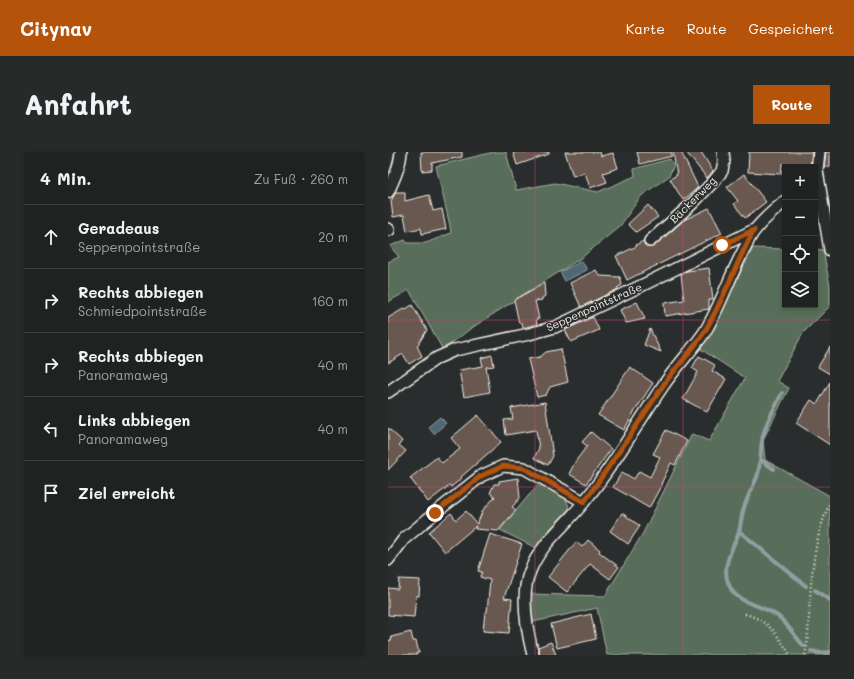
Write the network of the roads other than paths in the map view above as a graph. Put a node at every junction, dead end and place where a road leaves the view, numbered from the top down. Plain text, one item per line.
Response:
1 (401, 152) edge
2 (723, 152) edge
3 (819, 152) edge
4 (817, 164) edge
5 (818, 182) edge
6 (388, 192) edge
7 (782, 204) edge
8 (754, 230) junction
9 (650, 242) dead end
10 (830, 250) edge
11 (388, 392) edge
12 (584, 502) junction
13 (388, 560) edge
14 (533, 655) edge

1 - 6 street
2 - 9 street, Bäckerweg
3 - 4 street
5 - 10 street
7 - 8 street
8 - 11 street, Seppenpointstraße
8 - 12 street
12 - 13 street
12 - 14 street

